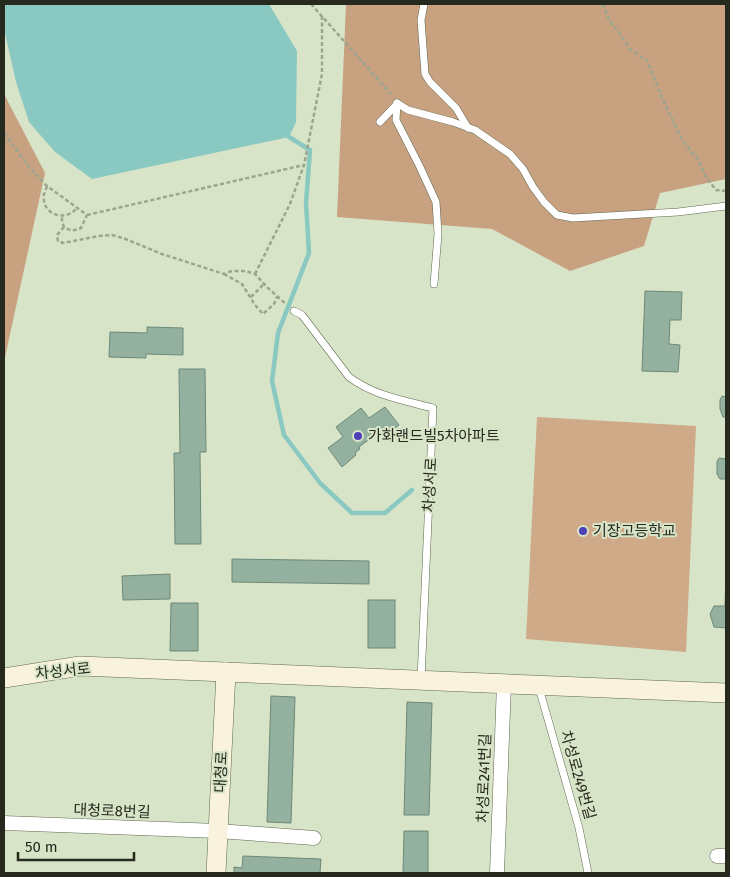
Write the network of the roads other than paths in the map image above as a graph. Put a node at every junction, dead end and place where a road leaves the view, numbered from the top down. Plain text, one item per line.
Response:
1 (424, 4) edge
2 (397, 104) junction
3 (380, 122) dead end
4 (468, 128) junction
5 (726, 206) edge
6 (434, 284) dead end
7 (294, 311) dead end
8 (226, 672) junction
9 (4, 678) edge
10 (421, 680) junction
11 (504, 683) junction
12 (538, 685) junction
13 (726, 693) edge
14 (4, 823) edge
15 (218, 831) junction
16 (314, 838) dead end
17 (216, 873) edge
18 (496, 873) edge
19 (588, 873) edge

1 - 4 lane
2 - 3 lane
2 - 4 lane
2 - 6 lane
4 - 5 lane
7 - 10 lane, 차성서로
8 - 9 street, 차성서로
8 - 10 street, 차성서로
8 - 15 street, 대청로
10 - 11 street, 차성서로
11 - 12 street, 차성서로
11 - 18 street, 차성로241번길
12 - 13 street, 차성서로
12 - 19 lane, 차성로249번길
14 - 15 street, 대청로8번길
15 - 16 street, 대청로8번길
15 - 17 street, 대청로

